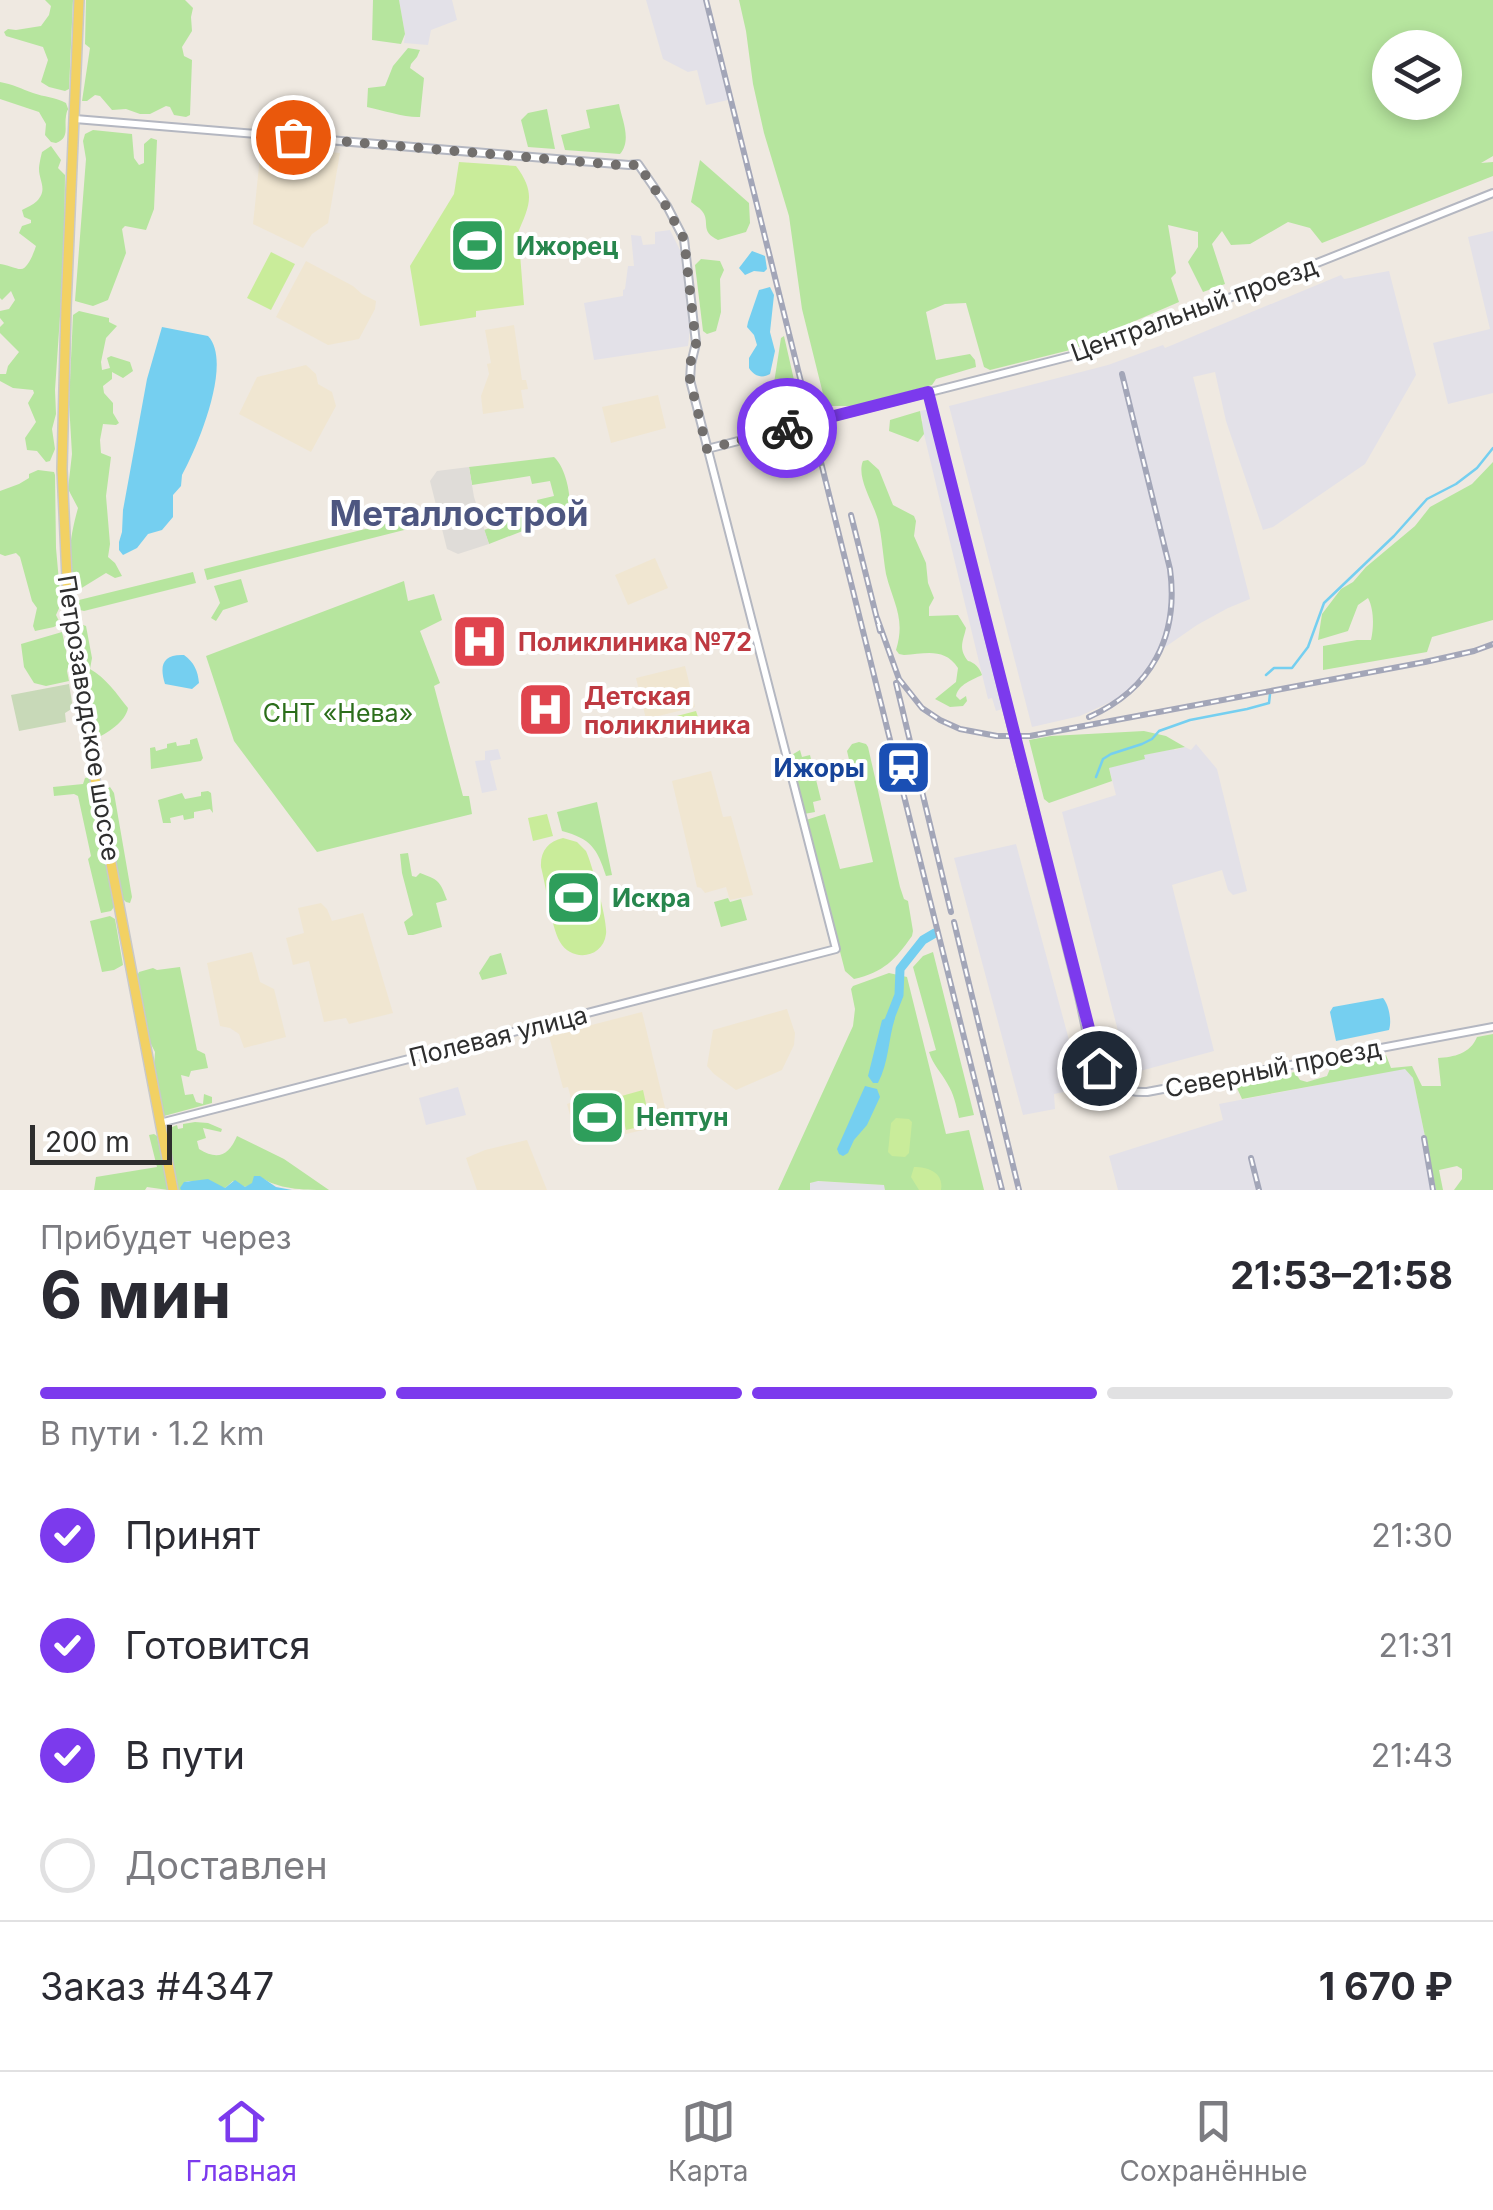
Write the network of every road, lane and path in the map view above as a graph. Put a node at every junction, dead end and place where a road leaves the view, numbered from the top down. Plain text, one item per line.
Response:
1 (79, 0) edge
2 (75, 118) junction
3 (1493, 193) edge
4 (928, 392) junction
5 (707, 449) junction
6 (1493, 1027) edge
7 (160, 1123) junction
8 (173, 1190) edge

1 - 2 main road, Петрозаводское шоссе
2 - 5 street
2 - 7 main road, Петрозаводское шоссе
3 - 4 street, Центральный проезд
4 - 5 street, Центральный проезд
4 - 6 street, Северный проезд
5 - 7 street, Полевая улица
7 - 8 main road, Петрозаводское шоссе

